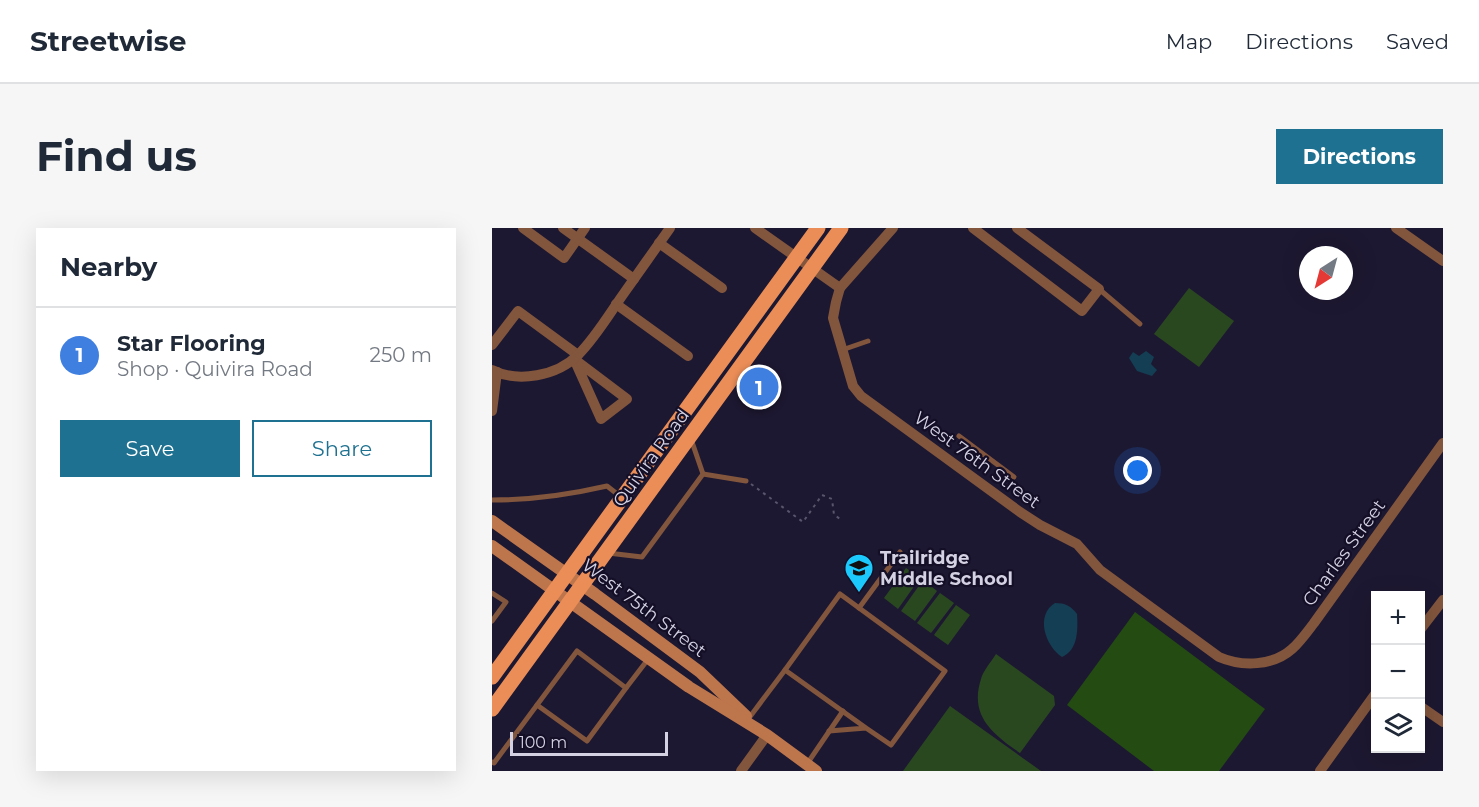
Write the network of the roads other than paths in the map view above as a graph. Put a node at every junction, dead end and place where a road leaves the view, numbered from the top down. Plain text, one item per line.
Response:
1 (523, 228) edge
2 (563, 228) edge
3 (585, 228) edge
4 (669, 228) edge
5 (755, 228) edge
6 (818, 228) edge
7 (841, 228) edge
8 (893, 228) edge
9 (973, 228) edge
10 (1017, 228) edge
11 (1396, 228) edge
12 (578, 239) junction
13 (659, 243) junction
14 (797, 258) junction
15 (1443, 261) edge
16 (813, 268) junction
17 (634, 279) junction
18 (722, 288) dead end
19 (840, 288) junction
20 (1099, 289) junction
21 (616, 303) junction
22 (1140, 324) dead end
23 (868, 341) dead end
24 (492, 345) edge
25 (842, 350) junction
26 (688, 356) dead end
27 (576, 357) junction
28 (494, 374) edge
29 (492, 411) edge
30 (959, 435) dead end
31 (691, 437) junction
32 (1443, 443) edge
33 (703, 474) junction
34 (1014, 477) dead end
35 (746, 481) road end
36 (621, 497) junction
37 (492, 500) edge
38 (492, 521) edge
39 (492, 546) edge
40 (900, 552) dead end
41 (607, 553) junction
42 (566, 573) junction
43 (583, 585) junction
44 (554, 589) junction
45 (492, 593) edge
46 (1443, 600) edge
47 (571, 602) junction
48 (858, 608) junction
49 (492, 621) edge
50 (1425, 623) edge
51 (649, 658) junction
52 (1256, 663) joint
53 (785, 670) junction
54 (492, 677) edge
55 (626, 688) junction
56 (1372, 699) edge
57 (537, 705) junction
58 (1425, 709) edge
59 (492, 710) edge
60 (843, 711) junction
61 (749, 718) junction
62 (1443, 722) edge
63 (866, 728) junction
64 (829, 731) junction
65 (767, 735) junction
66 (492, 762) edge
67 (812, 767) edge
68 (741, 771) edge
69 (1320, 771) edge

1 - 12 street
2 - 12 street
3 - 12 street
4 - 13 street
5 - 14 street
6 - 14 main road, Quivira Road
7 - 16 main road, Quivira Road
8 - 19 street
9 - 20 street
10 - 20 street
11 - 15 street
12 - 17 street
13 - 17 street
13 - 18 street
14 - 16 street
14 - 36 main road, Quivira Road
16 - 19 street
16 - 31 main road, Quivira Road
17 - 21 street
19 - 25 street, West 76th Street
20 - 22 lane
21 - 26 street
21 - 27 street
23 - 25 lane
24 - 27 street
25 - 52 street, West 76th Street
27 - 27 street
27 - 28 street
28 - 29 street
30 - 34 lane
31 - 33 lane
31 - 41 main road, Quivira Road
32 - 52 street, Charles Street
33 - 35 lane
33 - 41 lane
36 - 37 lane
36 - 42 main road, Quivira Road
38 - 42 main road, West 75th Street
39 - 44 main road, West 75th Street
40 - 48 lane
41 - 43 main road, Quivira Road
42 - 43 main road, West 75th Street
42 - 44 main road, Quivira Road
43 - 47 main road, Quivira Road
43 - 61 main road, West 75th Street
44 - 47 main road, West 75th Street
44 - 54 main road, Quivira Road
45 - 49 lane
46 - 50 street
47 - 51 main road, West 75th Street
47 - 59 main road, Quivira Road
48 - 53 lane
48 - 63 lane
51 - 55 lane
51 - 65 main road, West 75th Street
53 - 60 lane
53 - 61 lane
55 - 57 lane
55 - 57 lane
56 - 69 street
57 - 66 lane
58 - 62 street
60 - 63 lane
60 - 64 lane
61 - 65 main road, West 75th Street
63 - 64 lane
64 - 67 lane
65 - 67 main road, West 75th Street
65 - 68 street

